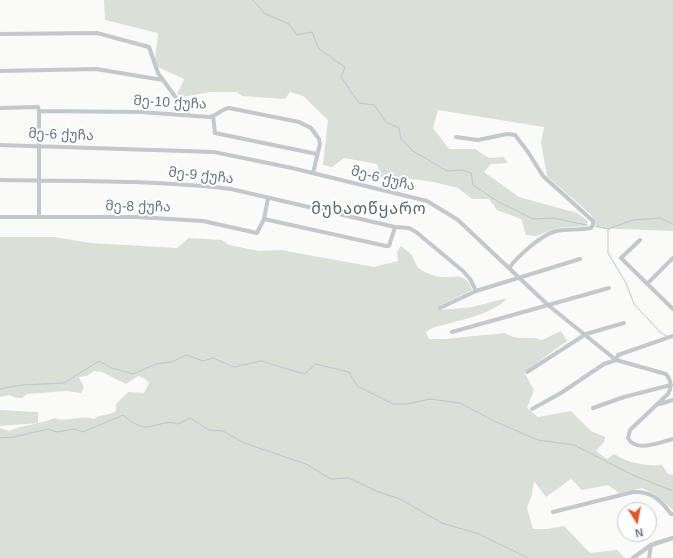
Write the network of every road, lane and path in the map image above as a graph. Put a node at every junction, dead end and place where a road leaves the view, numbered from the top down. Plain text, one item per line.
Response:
1 (0, 34) edge
2 (0, 71) edge
3 (163, 80) junction
4 (0, 108) edge
5 (39, 111) junction
6 (188, 114) junction
7 (213, 116) junction
8 (456, 137) dead end
9 (0, 145) edge
10 (40, 145) junction
11 (317, 154) junction
12 (313, 174) junction
13 (0, 180) edge
14 (40, 180) junction
15 (268, 198) junction
16 (0, 217) edge
17 (39, 217) junction
18 (264, 219) junction
19 (395, 227) junction
20 (640, 240) dead end
21 (673, 258) edge
22 (580, 259) dead end
23 (509, 268) junction
24 (519, 278) junction
25 (647, 284) junction
26 (609, 288) dead end
27 (476, 291) junction
28 (548, 305) junction
29 (440, 308) dead end
30 (673, 309) edge
31 (624, 323) dead end
32 (452, 332) dead end
33 (586, 334) junction
34 (673, 336) edge
35 (616, 360) junction
36 (527, 372) dead end
37 (671, 385) junction
38 (673, 400) edge
39 (658, 404) junction
40 (532, 408) dead end
41 (593, 408) dead end
42 (673, 439) edge
43 (553, 512) dead end
44 (672, 514) edge
45 (673, 538) edge
46 (651, 545) junction
47 (633, 558) edge
48 (649, 558) edge

1 - 3 street
2 - 3 street
3 - 6 street
4 - 5 street, მე-10 ქუჩა
5 - 6 street, მე-10 ქუჩა
5 - 10 street
6 - 7 street, მე-10 ქუჩა
7 - 11 street
7 - 11 street, მე-10 ქუჩა
8 - 23 street
9 - 10 street, მე-6 ქუჩა
10 - 12 street, მე-6 ქუჩა
10 - 14 street
11 - 12 street, მე-10 ქუჩა
12 - 23 street, მე-6 ქუჩა
13 - 14 street, მე-9 ქუჩა
14 - 15 street, მე-9 ქუჩა
14 - 17 street
15 - 18 street, მე-8 ქუჩა
15 - 19 street, მე-9 ქუჩა
16 - 17 street, მე-8 ქუჩა
17 - 18 street, მე-8 ქუჩა
18 - 19 street
19 - 27 street
20 - 25 street
21 - 25 street
22 - 24 street
23 - 24 street, მე-6 ქუჩა
24 - 27 street
24 - 28 street, მე-6 ქუჩა
25 - 30 street
26 - 28 street
27 - 29 street
28 - 32 street
28 - 33 street, მე-6 ქუჩა
31 - 33 street
33 - 35 street, მე-6 ქუჩა
33 - 36 street
34 - 35 street
35 - 37 street, მე-6 ქუჩა
35 - 40 street
37 - 39 street
37 - 41 street
38 - 39 street
39 - 42 street
43 - 44 street
45 - 46 street
46 - 47 street
46 - 48 street

